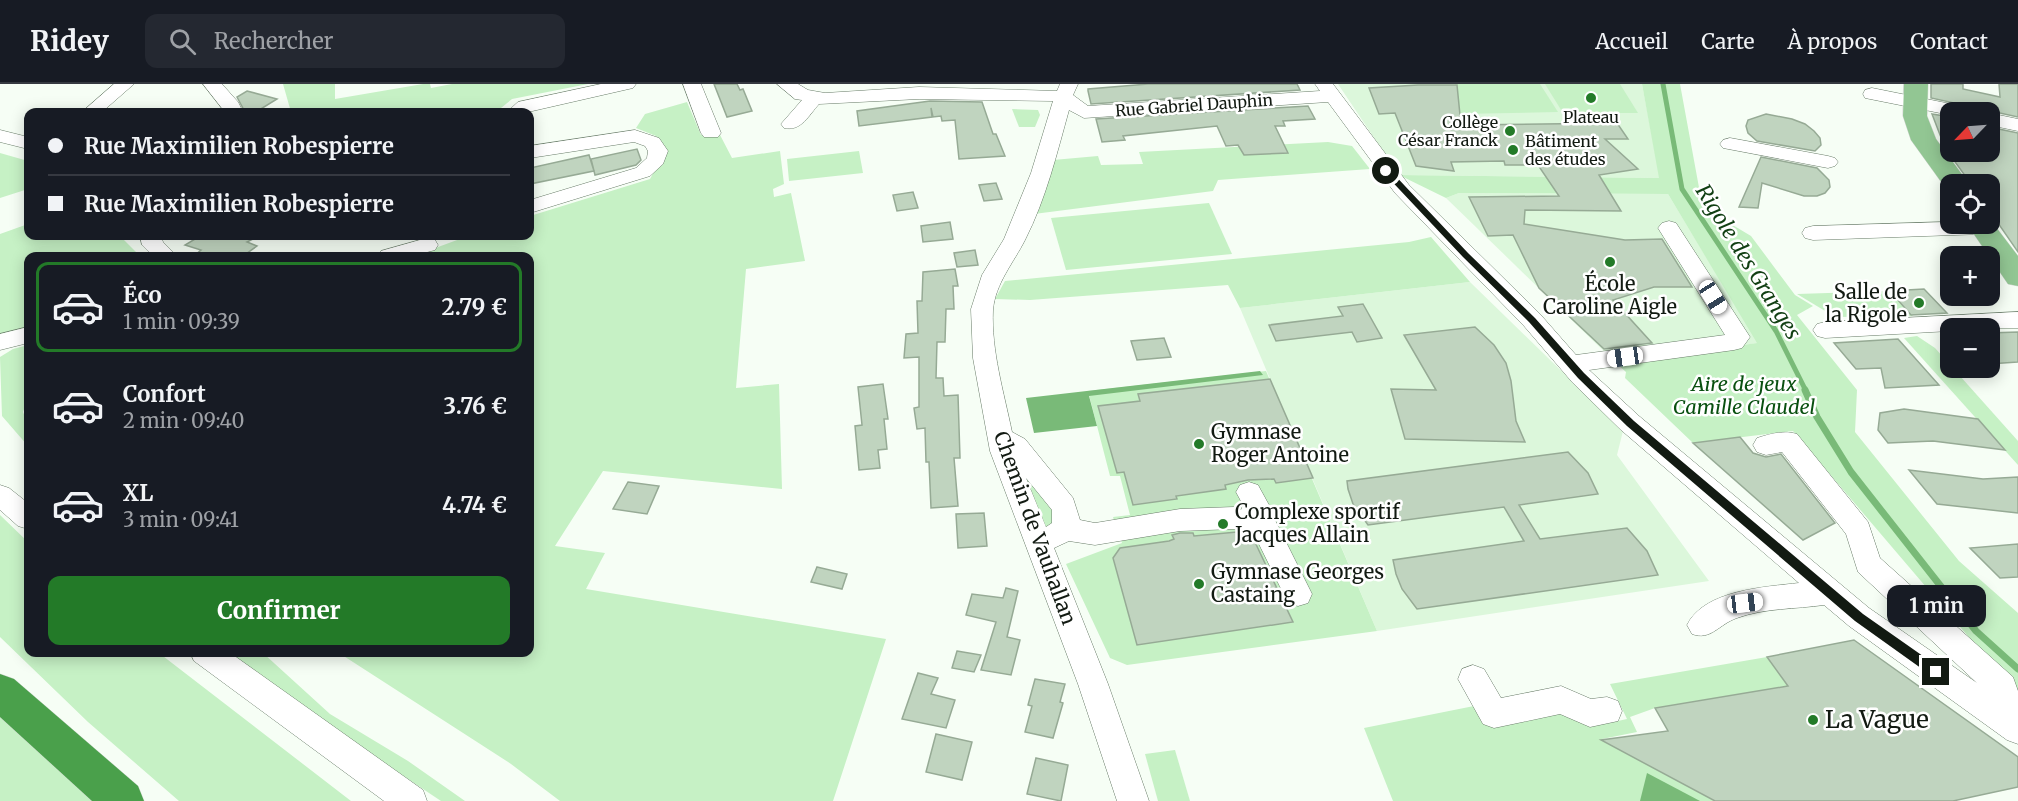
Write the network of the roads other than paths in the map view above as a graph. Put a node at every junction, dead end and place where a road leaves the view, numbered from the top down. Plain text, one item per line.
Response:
1 (125, 84) edge
2 (212, 84) edge
3 (627, 84) edge
4 (692, 84) edge
5 (789, 86) edge
6 (919, 89) edge
7 (1066, 90) edge
8 (1327, 90) edge
9 (815, 91) edge
10 (1916, 93) edge
11 (1872, 94) dead end
12 (1940, 103) edge
13 (96, 108) edge
14 (231, 108) edge
15 (522, 108) edge
16 (2000, 122) edge
17 (791, 124) dead end
18 (2018, 126) edge
19 (711, 133) dead end
20 (0, 136) edge
21 (24, 142) edge
22 (1730, 144) dead end
23 (534, 151) edge
24 (1828, 162) dead end
25 (1949, 174) edge
26 (534, 206) edge
27 (1940, 227) edge
28 (1669, 228) dead end
29 (1813, 233) dead end
30 (1988, 234) edge
31 (152, 240) edge
32 (426, 247) dead end
33 (161, 252) edge
34 (405, 252) edge
35 (2018, 277) edge
36 (2018, 320) edge
37 (2000, 322) edge
38 (1940, 327) edge
39 (1843, 333) dead end
40 (24, 336) edge
41 (0, 342) edge
42 (1570, 364) junction
43 (1000, 437) junction
44 (1766, 445) dead end
45 (1249, 492) dead end
46 (0, 495) edge
47 (24, 515) edge
48 (1251, 523) junction
49 (1065, 529) junction
50 (1037, 544) junction
51 (1829, 592) junction
52 (1298, 594) dead end
53 (1702, 625) dead end
54 (212, 657) edge
55 (1473, 679) dead end
56 (0, 692) edge
57 (1607, 711) dead end
58 (2007, 722) edge
59 (123, 801) edge
60 (411, 801) edge
61 (1133, 801) edge

1 - 13 street
2 - 14 street
3 - 15 street
4 - 19 street
5 - 9 street
6 - 7 street
6 - 9 street
7 - 8 street, Rue Gabriel Dauphin
7 - 43 street, Chemin de Vauhallan
8 - 42 street
9 - 17 street
10 - 11 street
10 - 12 street
10 - 25 main road
16 - 18 street
20 - 21 street
22 - 24 street
23 - 26 street
27 - 29 street
28 - 42 street
30 - 35 main road
31 - 33 street
32 - 34 street
36 - 37 street
38 - 39 street
40 - 41 street
42 - 51 street
43 - 49 street
43 - 50 street, Chemin de Vauhallan
44 - 58 street
45 - 48 street
46 - 47 street
48 - 49 street
48 - 52 street
49 - 50 street
50 - 61 street, Chemin de Vauhallan
51 - 53 street
51 - 58 street
54 - 60 street
55 - 57 street
56 - 59 highway

